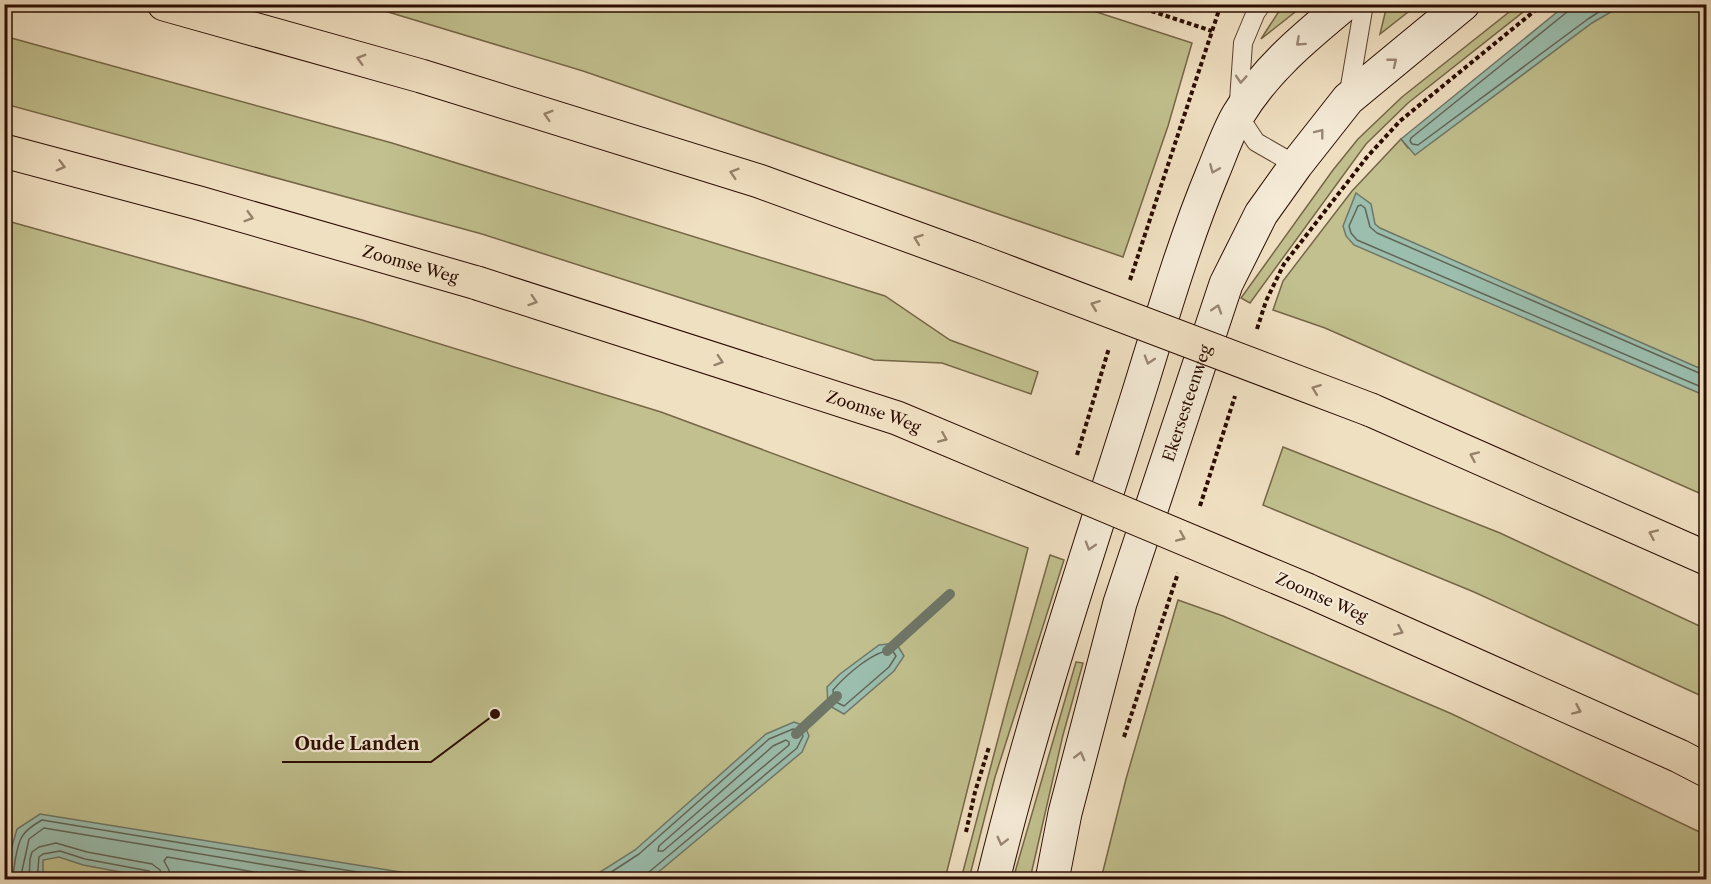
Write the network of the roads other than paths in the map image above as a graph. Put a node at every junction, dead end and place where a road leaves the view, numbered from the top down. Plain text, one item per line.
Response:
1 (164, 4) edge
2 (1262, 4) edge
3 (1345, 4) edge
4 (1364, 4) edge
5 (1463, 4) edge
6 (1348, 99) junction
7 (1238, 116) junction
8 (4, 151) edge
9 (1296, 165) junction
10 (1707, 558) edge
11 (1707, 770) edge
12 (993, 879) edge
13 (1052, 879) edge

10 -> 1 highway, bridge
2 -> 7 lane
3 -> 7 main road
4 - 6 lane
6 -> 5 main road, Ekersesteenweg
9 -> 6 main road, Ekersesteenweg
7 - 9 lane
7 -> 12 main road
8 -> 11 highway, Zoomse Weg, bridge
13 -> 9 main road, Ekersesteenweg

